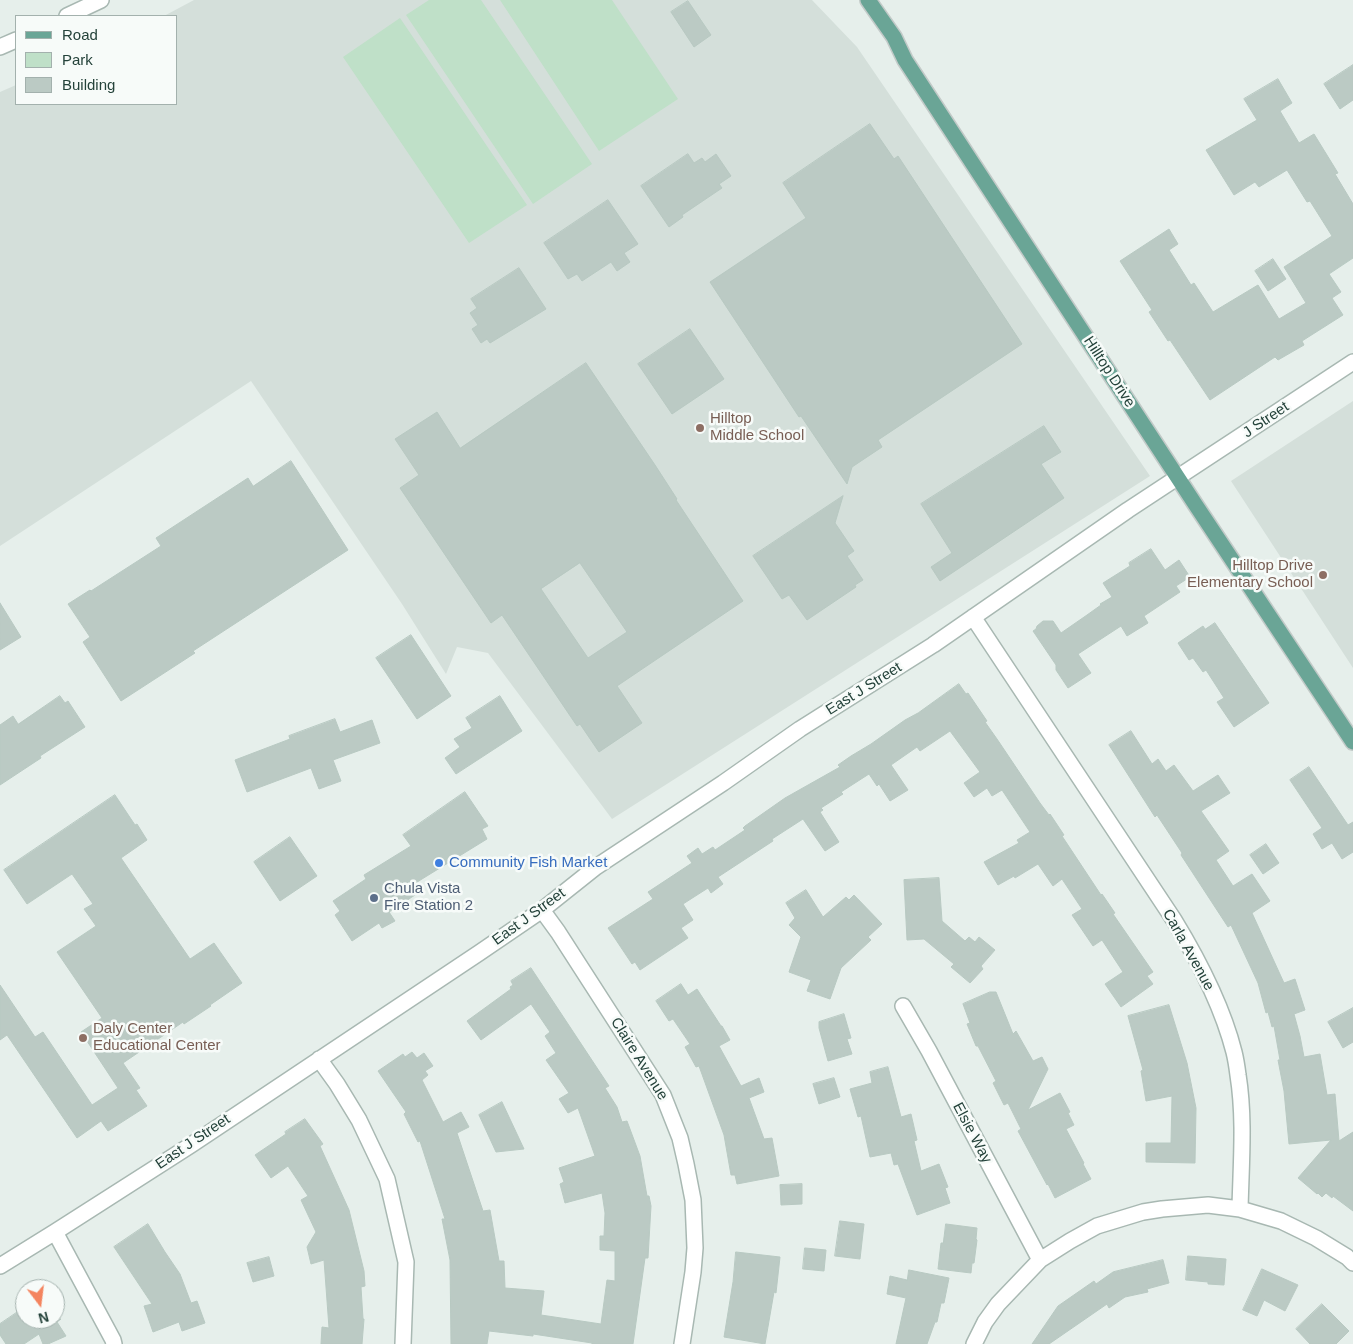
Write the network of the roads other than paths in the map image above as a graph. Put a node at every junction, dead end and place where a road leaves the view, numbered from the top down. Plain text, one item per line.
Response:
1 (101, 0) edge
2 (868, 0) edge
3 (68, 15) edge
4 (15, 40) edge
5 (0, 47) edge
6 (1353, 362) edge
7 (1179, 478) junction
8 (973, 617) junction
9 (1353, 742) edge
10 (542, 910) junction
11 (903, 1006) dead end
12 (319, 1059) junction
13 (1240, 1209) junction
14 (55, 1232) junction
15 (1040, 1260) junction
16 (1353, 1264) edge
17 (0, 1266) edge
18 (114, 1344) edge
19 (403, 1344) edge
20 (682, 1344) edge
21 (974, 1344) edge

1 - 3 street
2 - 7 main road, Hilltop Drive
4 - 5 street
6 - 7 street, J Street
7 - 8 street, East J Street
7 - 9 main road, Hilltop Drive
8 - 10 street, East J Street
8 - 13 street, Carla Avenue
10 - 12 street, East J Street
10 - 20 street, Claire Avenue
11 - 15 street, Elsie Way
12 - 14 street, East J Street
12 - 19 street
13 - 15 street
13 - 16 street
14 - 17 street, East J Street
14 - 18 street
15 - 21 street

